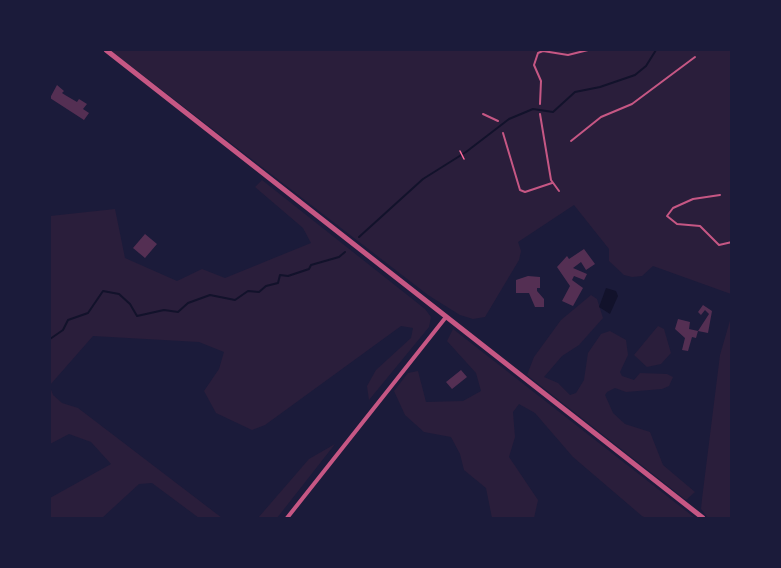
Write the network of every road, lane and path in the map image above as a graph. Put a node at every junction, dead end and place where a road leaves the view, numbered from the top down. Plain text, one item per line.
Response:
1 (106, 50) edge
2 (588, 50) edge
3 (695, 57) dead end
4 (540, 104) dead end
5 (483, 114) dead end
6 (540, 114) dead end
7 (498, 121) dead end
8 (503, 133) dead end
9 (571, 141) dead end
10 (460, 151) dead end
11 (464, 159) dead end
12 (552, 183) junction
13 (559, 191) dead end
14 (720, 195) dead end
15 (732, 242) edge
16 (446, 317) junction
17 (287, 519) edge
18 (703, 519) edge

1 - 16 street
2 - 4 lane
3 - 9 lane
5 - 7 lane
6 - 12 lane
8 - 12 lane
10 - 11 path
12 - 13 lane
14 - 15 lane
16 - 17 street
16 - 18 street

